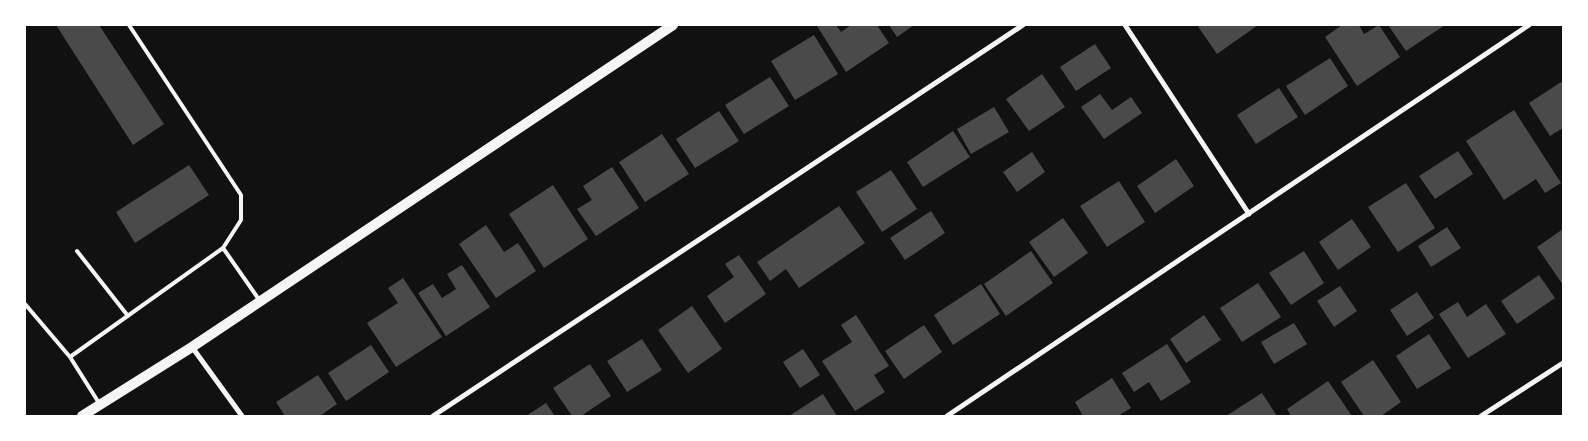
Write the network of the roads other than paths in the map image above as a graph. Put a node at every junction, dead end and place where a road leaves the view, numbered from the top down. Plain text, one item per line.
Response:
1 (129, 25) edge
2 (674, 25) edge
3 (1023, 25) edge
4 (1125, 25) edge
5 (1529, 25) edge
6 (1249, 214) junction
7 (223, 248) junction
8 (77, 251) dead end
9 (260, 302) junction
10 (25, 304) edge
11 (128, 316) junction
12 (192, 347) junction
13 (70, 357) junction
14 (1563, 362) edge
15 (101, 404) junction
16 (82, 416) edge
17 (242, 416) edge
18 (433, 416) edge
19 (947, 416) edge
20 (1481, 416) edge

1 - 7 lane
2 - 9 main road
3 - 18 street
4 - 6 street
5 - 6 street
6 - 19 street
7 - 9 lane
7 - 11 lane
8 - 11 lane
9 - 12 main road
10 - 13 lane
11 - 13 lane
12 - 15 main road
12 - 17 street
13 - 15 lane
14 - 20 street
15 - 16 main road

